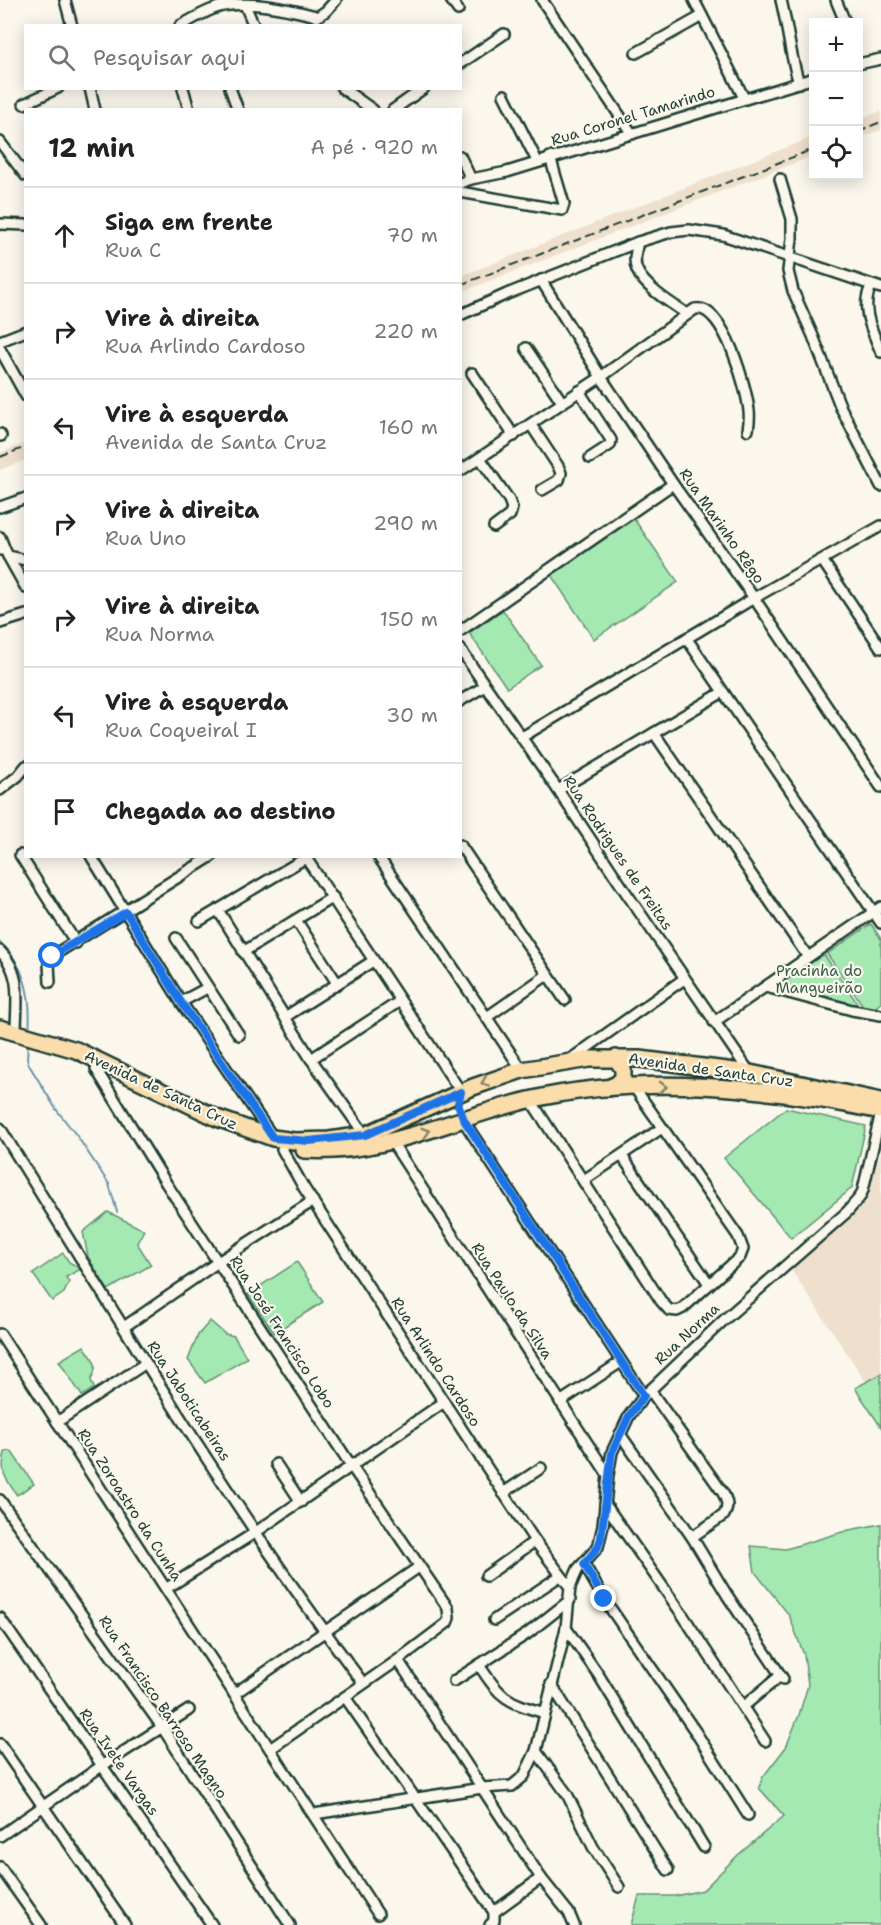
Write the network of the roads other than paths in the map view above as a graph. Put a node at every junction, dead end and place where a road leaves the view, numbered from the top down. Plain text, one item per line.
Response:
1 (65, 0) edge
2 (336, 0) edge
3 (451, 0) edge
4 (542, 0) edge
5 (694, 0) edge
6 (781, 0) edge
7 (836, 0) edge
8 (275, 3) edge
9 (245, 5) junction
10 (458, 10) dead end
11 (702, 16) junction
12 (843, 18) edge
13 (318, 21) edge
14 (71, 24) edge
15 (184, 24) edge
16 (253, 24) edge
17 (504, 34) dead end
18 (636, 53) dead end
19 (881, 59) edge
20 (863, 61) edge
21 (462, 63) edge
22 (809, 79) edge
23 (799, 82) junction
24 (54, 90) edge
25 (90, 90) edge
26 (184, 90) edge
27 (231, 90) edge
28 (345, 90) edge
29 (421, 90) edge
30 (504, 94) dead end
31 (744, 98) junction
32 (24, 104) dead end
33 (95, 108) edge
34 (188, 108) edge
35 (238, 108) edge
36 (370, 108) edge
37 (396, 108) edge
38 (632, 134) junction
39 (0, 142) edge
40 (550, 157) junction
41 (462, 160) edge
42 (537, 161) junction
43 (24, 173) edge
44 (471, 179) junction
45 (780, 179) dead end
46 (462, 182) edge
47 (462, 192) edge
48 (0, 216) edge
49 (3, 224) edge
50 (24, 225) edge
51 (638, 242) junction
52 (791, 256) junction
53 (541, 280) junction
54 (871, 286) junction
55 (881, 288) edge
56 (462, 314) edge
57 (687, 314) junction
58 (24, 332) edge
59 (0, 341) edge
60 (526, 348) dead end
61 (0, 349) edge
62 (881, 352) edge
63 (472, 373) dead end
64 (601, 377) junction
65 (24, 392) edge
66 (579, 392) junction
67 (562, 402) junction
68 (531, 425) junction
69 (748, 430) dead end
70 (514, 436) junction
71 (480, 458) junction
72 (590, 458) dead end
73 (462, 467) edge
74 (673, 484) junction
75 (881, 486) edge
76 (542, 490) dead end
77 (24, 499) edge
78 (0, 507) edge
79 (881, 526) edge
80 (494, 527) dead end
81 (0, 537) edge
82 (4, 552) edge
83 (24, 559) edge
84 (822, 560) junction
85 (24, 585) edge
86 (754, 598) junction
87 (24, 616) edge
88 (0, 623) edge
89 (462, 630) edge
90 (687, 639) junction
91 (881, 648) edge
92 (462, 653) edge
93 (485, 686) junction
94 (723, 692) junction
95 (462, 700) edge
96 (654, 733) junction
97 (522, 736) junction
98 (24, 768) edge
99 (881, 787) edge
100 (0, 790) edge
101 (558, 790) junction
102 (462, 848) edge
103 (20, 855) dead end
104 (92, 858) edge
105 (209, 858) edge
106 (306, 858) edge
107 (309, 858) edge
108 (379, 858) edge
109 (333, 897) junction
110 (877, 909) edge
111 (218, 910) junction
112 (126, 912) junction
113 (296, 920) junction
114 (199, 921) dead end
115 (881, 923) edge
116 (176, 938) dead end
117 (76, 943) junction
118 (0, 951) edge
119 (243, 952) junction
120 (808, 957) junction
121 (373, 961) junction
122 (546, 975) junction
123 (684, 979) junction
124 (50, 982) dead end
125 (338, 982) junction
126 (766, 987) junction
127 (207, 988) junction
128 (565, 1000) dead end
129 (400, 1001) junction
130 (181, 1002) junction
131 (881, 1014) edge
132 (285, 1017) junction
133 (487, 1017) junction
134 (714, 1022) junction
135 (0, 1028) edge
136 (239, 1035) dead end
137 (0, 1038) edge
138 (27, 1039) junction
139 (616, 1058) junction
140 (311, 1059) junction
141 (565, 1062) junction
142 (96, 1069) junction
143 (522, 1070) junction
144 (750, 1072) junction
145 (634, 1087) junction
146 (605, 1089) junction
147 (461, 1092) junction
148 (530, 1100) junction
149 (881, 1101) edge
150 (881, 1112) edge
151 (464, 1120) junction
152 (0, 1128) edge
153 (662, 1128) junction
154 (365, 1135) junction
155 (392, 1142) junction
156 (278, 1144) junction
157 (622, 1156) junction
158 (584, 1180) junction
159 (313, 1201) junction
160 (218, 1262) junction
161 (709, 1284) junction
162 (124, 1327) junction
163 (0, 1334) edge
164 (621, 1362) junction
165 (146, 1363) junction
166 (647, 1393) junction
167 (444, 1402) junction
168 (560, 1402) junction
169 (57, 1422) junction
170 (620, 1434) junction
171 (276, 1464) dead end
172 (352, 1467) junction
173 (541, 1468) dead end
174 (608, 1475) junction
175 (503, 1493) junction
176 (0, 1500) edge
177 (301, 1502) junction
178 (605, 1504) junction
179 (4, 1512) edge
180 (256, 1532) junction
181 (692, 1537) junction
182 (535, 1541) junction
183 (584, 1564) junction
184 (419, 1567) junction
185 (486, 1576) dead end
186 (560, 1576) junction
187 (570, 1587) junction
188 (167, 1588) junction
189 (570, 1599) junction
190 (0, 1618) edge
191 (494, 1620) dead end
192 (566, 1628) junction
193 (324, 1631) junction
194 (398, 1660) junction
195 (478, 1665) junction
196 (454, 1681) dead end
197 (363, 1683) junction
198 (551, 1684) junction
199 (234, 1694) junction
200 (345, 1697) junction
201 (744, 1706) junction
202 (189, 1710) dead end
203 (545, 1713) junction
204 (162, 1727) junction
205 (765, 1741) dead end
206 (0, 1744) edge
207 (270, 1749) junction
208 (536, 1750) junction
209 (103, 1765) junction
210 (482, 1788) junction
211 (415, 1798) junction
212 (44, 1806) junction
213 (314, 1814) junction
214 (747, 1815) dead end
215 (0, 1836) edge
216 (704, 1847) dead end
217 (0, 1867) edge
218 (668, 1870) dead end
219 (541, 1878) junction
220 (619, 1887) dead end
221 (494, 1912) junction
222 (378, 1914) dead end
223 (41, 1925) edge
224 (125, 1925) edge
225 (212, 1925) edge
226 (290, 1925) edge
227 (490, 1925) edge
228 (574, 1925) edge

1 - 14 street
2 - 13 street
3 - 10 street
4 - 38 street
5 - 11 street
6 - 23 street
7 - 12 street
8 - 9 street
8 - 13 street
9 - 15 street
9 - 16 street
11 - 18 street
11 - 31 street
17 - 21 street
19 - 20 street
22 - 23 street, Rua Coronel Tamarindo
23 - 31 street, Rua Coronel Tamarindo
24 - 32 street
25 - 33 street
26 - 34 street
27 - 35 street
28 - 36 street
29 - 37 street
30 - 42 street
31 - 38 street, Rua Coronel Tamarindo
38 - 40 street, Rua Coronel Tamarindo
39 - 43 street
40 - 42 street, Rua Coronel Tamarindo
40 - 47 street
41 - 44 street
42 - 44 street, Rua Coronel Tamarindo
44 - 46 street, Rua Coronel Tamarindo
45 - 52 street
48 - 49 street
49 - 50 street
51 - 52 street
51 - 53 street
51 - 57 street
52 - 54 street
52 - 75 street
53 - 56 street
53 - 64 street, Rua Marinho Rêgo
54 - 55 street
54 - 62 street
57 - 64 street
57 - 69 street
58 - 59 street
60 - 67 street
61 - 65 street
63 - 70 street
64 - 66 street
64 - 74 street, Rua Marinho Rêgo
66 - 67 street
66 - 72 street
67 - 68 street
68 - 70 street
68 - 76 street
70 - 71 street
71 - 73 street
71 - 80 street
74 - 86 street, Rua Marinho Rêgo
74 - 89 street
77 - 78 street
79 - 84 street
81 - 82 street
82 - 83 street
82 - 85 street
84 - 86 street
84 - 91 street
86 - 90 street
86 - 99 street, Rua Marinho Rêgo
87 - 88 street
90 - 94 street
90 - 97 street
92 - 93 street, Rua Rodrigues de Freitas
93 - 95 street
93 - 97 street, Rua Rodrigues de Freitas
94 - 96 street
94 - 110 street
96 - 101 street
96 - 120 street
97 - 101 street, Rua Rodrigues de Freitas
98 - 100 street
101 - 123 street, Rua Rodrigues de Freitas
102 - 122 street
103 - 117 street
104 - 112 street, Rua Arlindo Cardoso
105 - 112 street
106 - 111 street
107 - 109 street
108 - 133 street
109 - 113 street
109 - 121 street
110 - 115 street
110 - 120 street
111 - 114 street
111 - 119 street
112 - 117 street
112 - 130 street, Rua Arlindo Cardoso
113 - 119 street
113 - 125 street
116 - 127 street
117 - 124 street
118 - 138 street
119 - 132 street
120 - 126 street
121 - 125 street
121 - 129 street
122 - 128 street
122 - 133 street
123 - 134 street, Rua Rodrigues de Freitas
123 - 141 street
125 - 132 street
126 - 131 street
126 - 134 street
127 - 130 street
127 - 136 street
129 - 140 street
129 - 147 street
130 - 156 street, Rua Arlindo Cardoso
132 - 140 street
133 - 143 street
134 - 144 street, Rua Rodrigues de Freitas
135 - 138 main road, Avenida de Santa Cruz
137 - 138 main road, Avenida de Santa Cruz
138 - 142 main road, Avenida de Santa Cruz
138 - 156 main road, Avenida de Santa Cruz
139 - 141 main road, Avenida de Santa Cruz
139 - 144 main road, Avenida de Santa Cruz
139 - 146 main road
140 - 154 street
141 - 143 main road, Avenida de Santa Cruz
142 - 156 main road, Avenida de Santa Cruz
142 - 160 street, Rua José Francisco Lobo
143 -> 147 main road, Avenida de Santa Cruz
144 - 149 main road, Avenida de Santa Cruz
145 - 146 main road, Avenida de Santa Cruz
145 -> 150 main road, Avenida de Santa Cruz
145 - 153 street
146 - 148 main road, Avenida de Santa Cruz
147 - 151 main road
147 - 154 main road, Avenida de Santa Cruz
148 - 151 main road, Avenida de Santa Cruz
148 - 158 street
150 - 166 street, Rua Norma
155 -> 151 main road, Avenida de Santa Cruz
151 - 164 street
152 - 162 street, Rua Jaboticabeiras
153 - 157 street
153 - 161 street
154 - 156 main road, Avenida de Santa Cruz
155 - 156 main road, Avenida de Santa Cruz
155 - 168 street, Rua Paulo da Silva
156 - 159 street, Rua Arlindo Cardoso
157 - 158 street
157 - 161 street
158 - 161 street
159 - 160 street
159 - 167 street, Rua Arlindo Cardoso
160 - 162 street
160 - 172 street, Rua José Francisco Lobo
162 - 165 street, Rua Jaboticabeiras
163 - 169 street, Rua Zoroastro da Cunha
164 - 166 street
164 - 168 street
165 - 169 street
165 - 180 street, Rua Jaboticabeiras
166 - 170 street, Rua Norma
166 - 181 street
167 - 172 street
167 - 175 street, Rua Arlindo Cardoso
168 - 174 street, Rua Paulo da Silva
169 - 188 street, Rua Zoroastro da Cunha
170 - 174 street, Rua Norma
170 - 181 street
171 - 177 street
172 - 177 street
172 - 184 street, Rua José Francisco Lobo
173 - 175 street
174 - 178 street, Rua Norma
175 - 182 street, Rua Arlindo Cardoso
176 - 179 street, Rua Francisco Barroso Magno
177 - 180 street
178 - 183 street, Rua Norma
178 - 201 street
179 - 204 street, Rua Francisco Barroso Magno
180 - 188 street
180 - 193 street, Rua Jaboticabeiras
181 - 201 street
182 - 185 street
182 - 186 street, Rua Arlindo Cardoso
183 - 187 street, Rua Norma
183 - 214 street
184 - 193 street
184 - 194 street, Rua José Francisco Lobo
186 - 187 street, Rua Arlindo Cardoso
186 - 191 street
187 - 189 street
188 - 199 street, Rua Zoroastro da Cunha
189 - 192 street
189 - 195 street
190 - 209 street, Rua Ivete Vargas
192 - 198 street
192 - 216 street
193 - 197 street, Rua Jaboticabeiras
193 - 199 street
194 - 197 street
194 - 210 street
195 - 196 street
195 - 203 street
197 - 200 street
198 - 203 street
198 - 218 street
199 - 207 street, Rua Zoroastro da Cunha
200 - 207 street
200 - 211 street
201 - 205 street
202 - 204 street
203 - 208 street
204 - 209 street
204 - 226 street, Rua Francisco Barroso Magno
206 - 212 street
207 - 213 street, Rua Zoroastro da Cunha
208 - 210 street
208 - 220 street
209 - 212 street
209 - 225 street, Rua Ivete Vargas
210 - 211 street
210 - 219 street
211 - 213 street
211 - 221 street
212 - 215 street
212 - 224 street
213 - 222 street, Rua Zoroastro da Cunha
217 - 223 street
219 - 221 street
219 - 228 street
221 - 227 street

